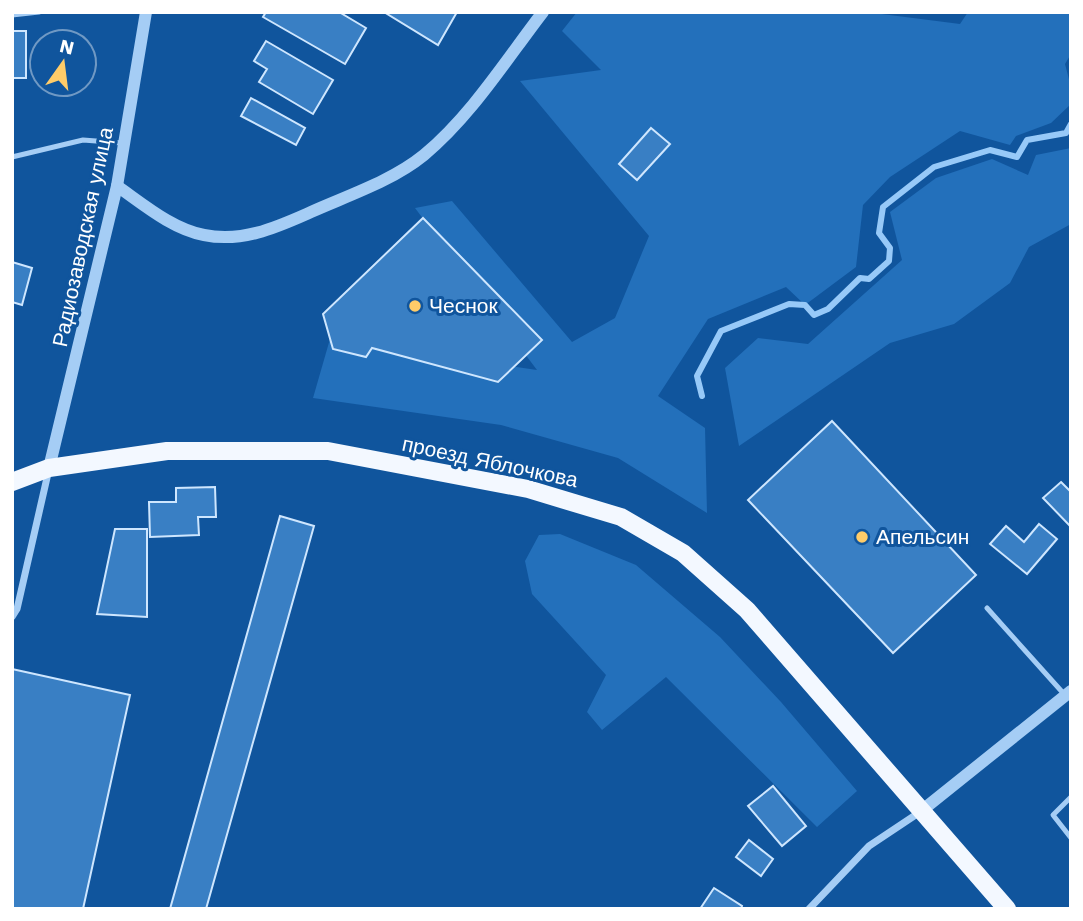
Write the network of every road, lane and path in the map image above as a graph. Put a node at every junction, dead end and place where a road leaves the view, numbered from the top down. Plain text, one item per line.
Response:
1 (39, 12) edge
2 (146, 12) edge
3 (543, 12) edge
4 (12, 15) edge
5 (124, 143) junction
6 (12, 157) edge
7 (117, 186) junction
8 (49, 468) junction
9 (12, 482) edge
10 (987, 608) dead end
11 (12, 617) edge
12 (1068, 693) edge
13 (1071, 797) edge
14 (920, 812) junction
15 (1071, 838) edge
16 (809, 909) edge
17 (1007, 909) edge

1 - 4 lane
2 - 5 street, Радиозаводская улица
3 - 7 street
5 - 6 lane
5 - 7 street, Радиозаводская улица
7 - 8 street, Радиозаводская улица
8 - 9 main road, проезд Яблочкова
8 - 11 street
8 - 14 main road, проезд Яблочкова
10 - 12 lane
12 - 14 street
13 - 15 lane
14 - 16 street
14 - 17 main road, проезд Яблочкова

